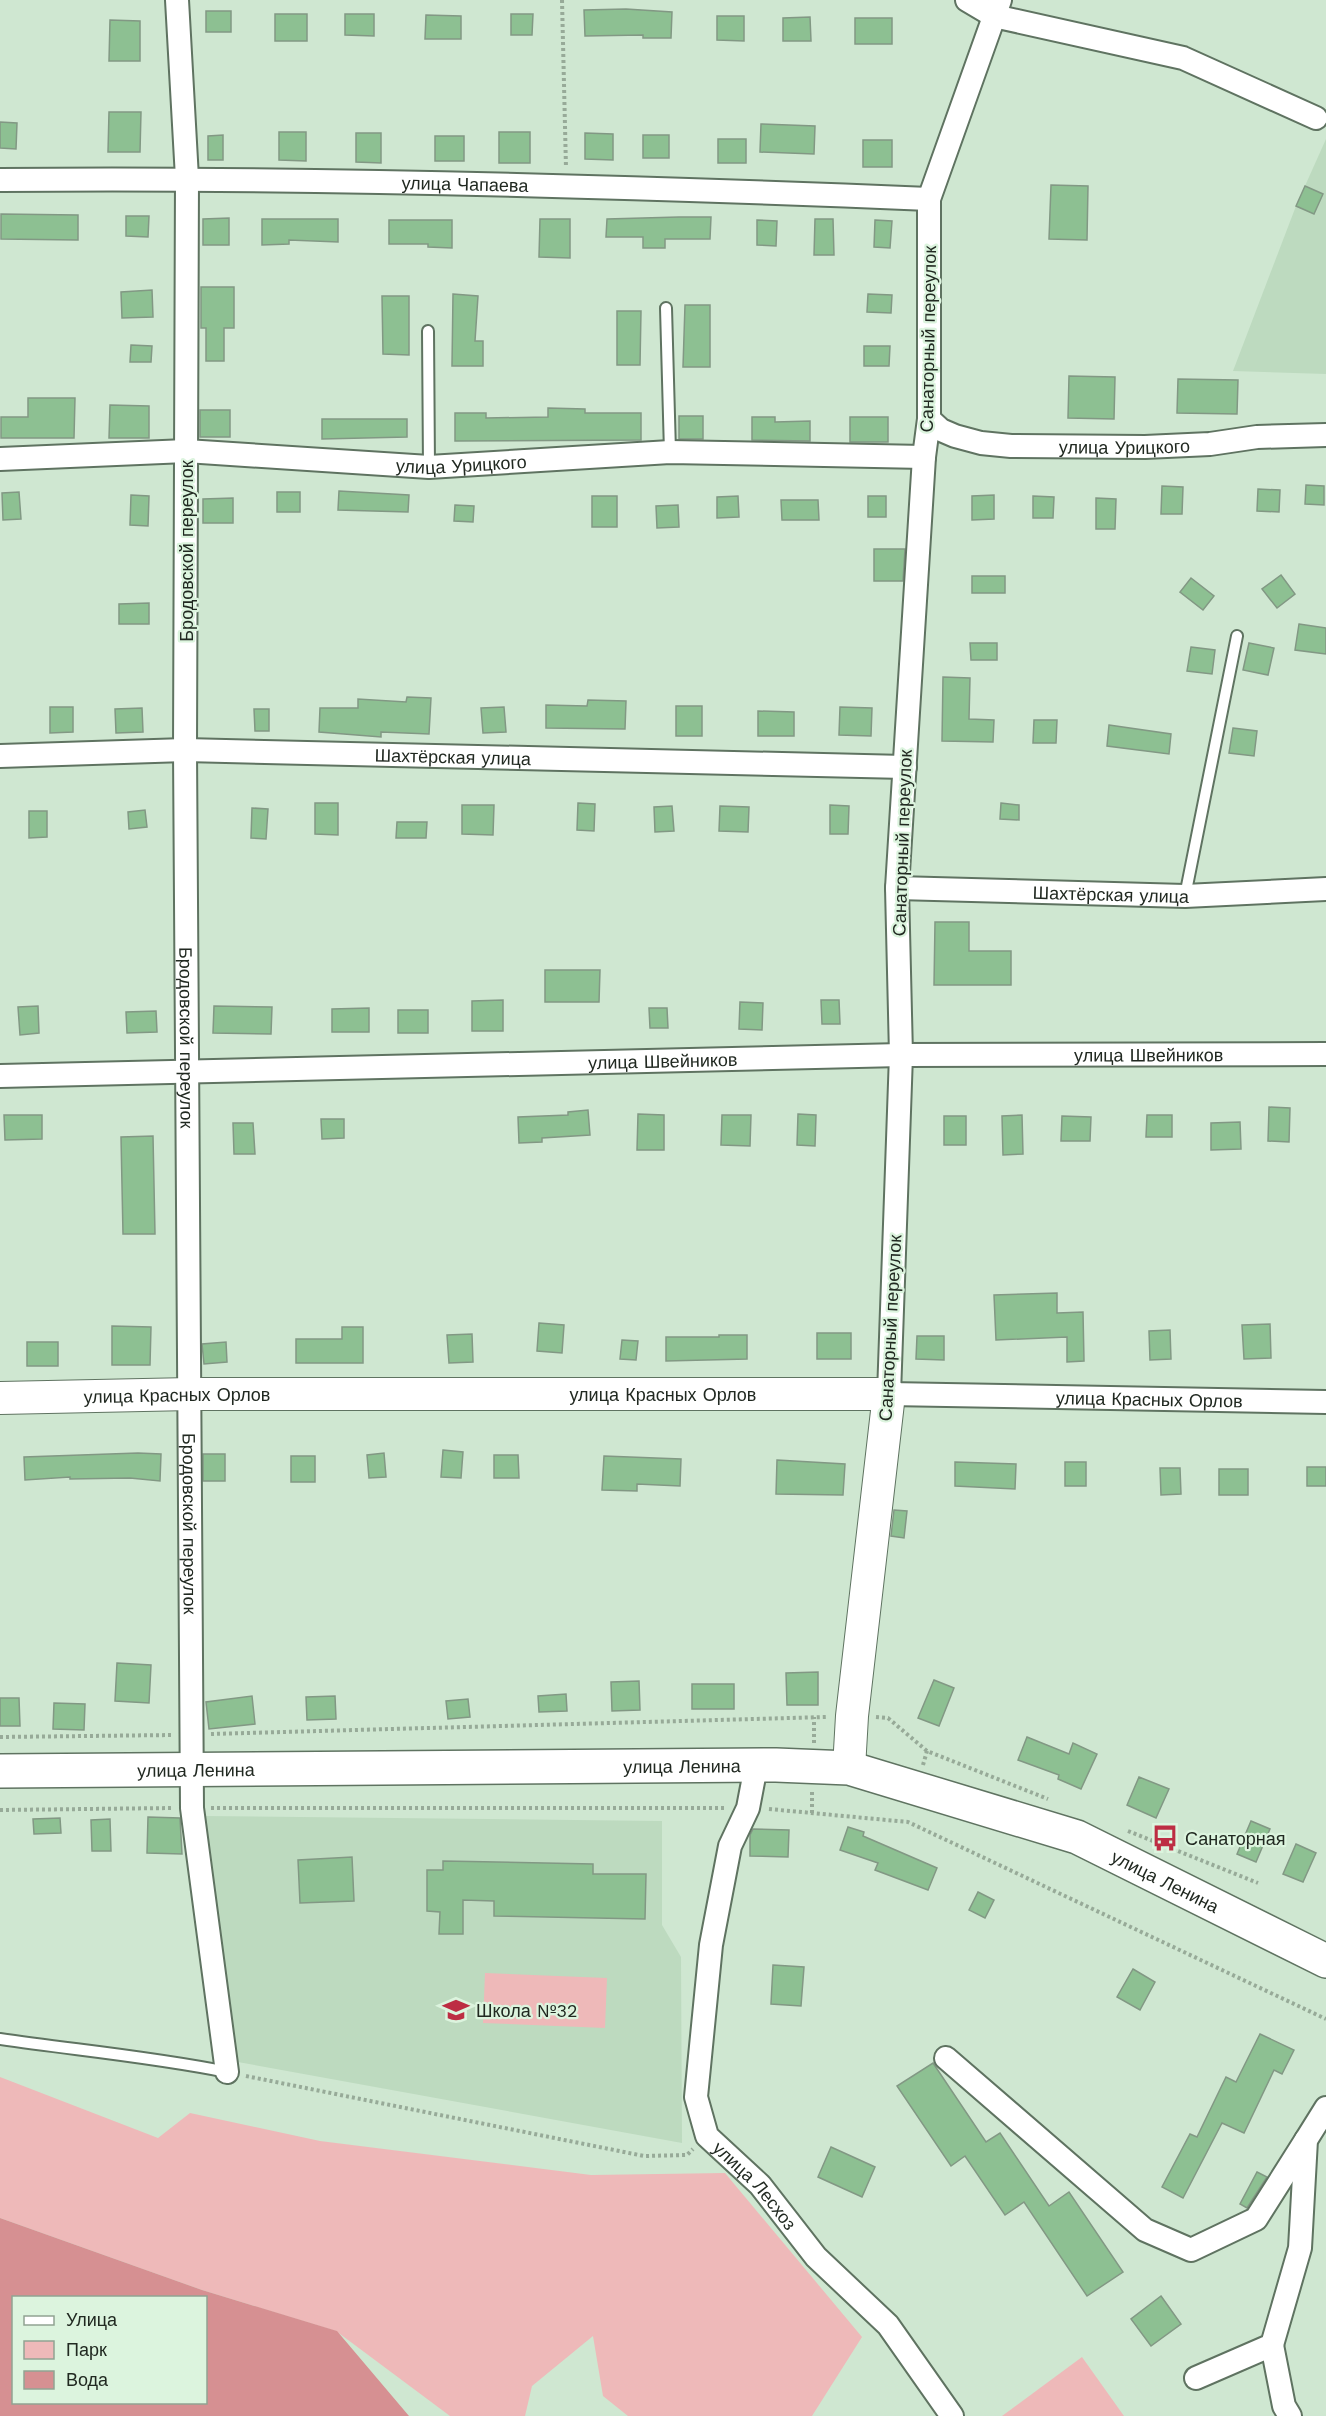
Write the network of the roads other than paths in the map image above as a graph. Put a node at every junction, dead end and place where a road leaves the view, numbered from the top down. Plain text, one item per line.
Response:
1 (177, 0) edge
2 (967, 0) edge
3 (997, 8) edge
4 (1316, 118) dead end
5 (187, 178) junction
6 (0, 180) edge
7 (929, 198) junction
8 (666, 308) dead end
9 (428, 331) dead end
10 (929, 419) junction
11 (1326, 435) edge
12 (186, 451) junction
13 (670, 452) junction
14 (924, 457) junction
15 (0, 459) edge
16 (429, 467) junction
17 (1237, 636) dead end
18 (185, 750) junction
19 (0, 756) edge
20 (905, 767) junction
21 (897, 888) junction
22 (1326, 889) edge
23 (1185, 896) junction
24 (1326, 1054) edge
25 (901, 1055) junction
26 (188, 1073) junction
27 (0, 1076) edge
28 (191, 1394) junction
29 (889, 1394) junction
30 (0, 1398) edge
31 (1326, 1402) edge
32 (756, 1766) junction
33 (849, 1768) junction
34 (192, 1769) junction
35 (0, 1771) edge
36 (1326, 1961) edge
37 (0, 2039) edge
38 (946, 2058) dead end
39 (227, 2072) joint
40 (1326, 2108) edge
41 (1306, 2140) junction
42 (1272, 2345) junction
43 (1196, 2378) dead end
44 (952, 2416) edge
45 (1290, 2416) edge

1 - 5 street, Бродовской переулок
2 - 3 street
3 - 4 street
3 - 7 street, Санаторный переулок
5 - 6 street, улица Чапаева
5 - 7 street, улица Чапаева
5 - 12 street, Бродовской переулок
7 - 10 street, Санаторный переулок
8 - 13 lane
9 - 16 lane
10 - 11 street, улица Урицкого
10 - 14 street, Санаторный переулок
12 - 15 street, улица Урицкого
12 - 16 street, улица Урицкого
12 - 18 street, Бродовской переулок
13 - 14 street, улица Урицкого
13 - 16 street, улица Урицкого
14 - 20 street, Санаторный переулок
17 - 23 lane
18 - 19 street, Шахтёрская улица
18 - 20 street, Шахтёрская улица
18 - 26 street, Бродовской переулок
20 - 21 street, Санаторный переулок
21 - 23 street, Шахтёрская улица
21 - 25 street, Санаторный переулок
22 - 23 street, Шахтёрская улица
24 - 25 street, улица Швейников
25 - 26 street, улица Швейников
25 - 29 street, Санаторный переулок
26 - 27 street, улица Швейников
26 - 28 street, Бродовской переулок
28 - 29 street, улица Красных Орлов
28 - 30 street, улица Красных Орлов
28 - 34 street, Бродовской переулок
29 - 31 street, улица Красных Орлов
29 - 33 street, Санаторный переулок
32 - 33 main road, улица Ленина
32 - 34 main road, улица Ленина
32 - 44 street, улица Лесхоз
33 - 36 main road, улица Ленина
34 - 35 main road, улица Ленина
34 - 39 street, Бродовской переулок
37 - 39 lane
38 - 41 street
40 - 41 street
41 - 42 street
42 - 43 street
42 - 45 street

